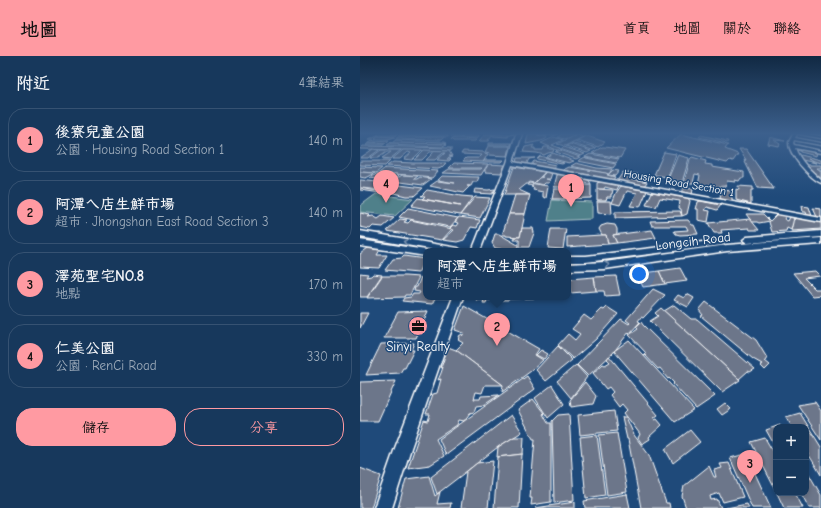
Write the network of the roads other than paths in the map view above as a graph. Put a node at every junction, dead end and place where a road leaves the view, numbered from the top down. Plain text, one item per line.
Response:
1 (513, 155) edge
2 (796, 155) edge
3 (510, 164) junction
4 (821, 182) edge
5 (821, 220) edge
6 (360, 234) edge
7 (821, 234) edge
8 (379, 238) junction
9 (821, 241) edge
10 (360, 243) edge
11 (372, 245) junction
12 (440, 248) edge
13 (477, 248) edge
14 (423, 253) edge
15 (571, 259) edge
16 (623, 259) junction
17 (571, 267) edge
18 (457, 300) edge
19 (383, 508) edge

1 - 3 street
2 - 4 street
3 - 5 street, Housing Road Section 1
3 - 13 street
6 - 8 street
7 - 16 street, Longcih Road
8 - 11 street
12 -> 8 street
9 - 16 street, Longcih Road
10 - 11 street
11 - 14 street
15 - 16 street, Longcih Road
17 -> 16 street, Longcih Road
18 - 19 street

